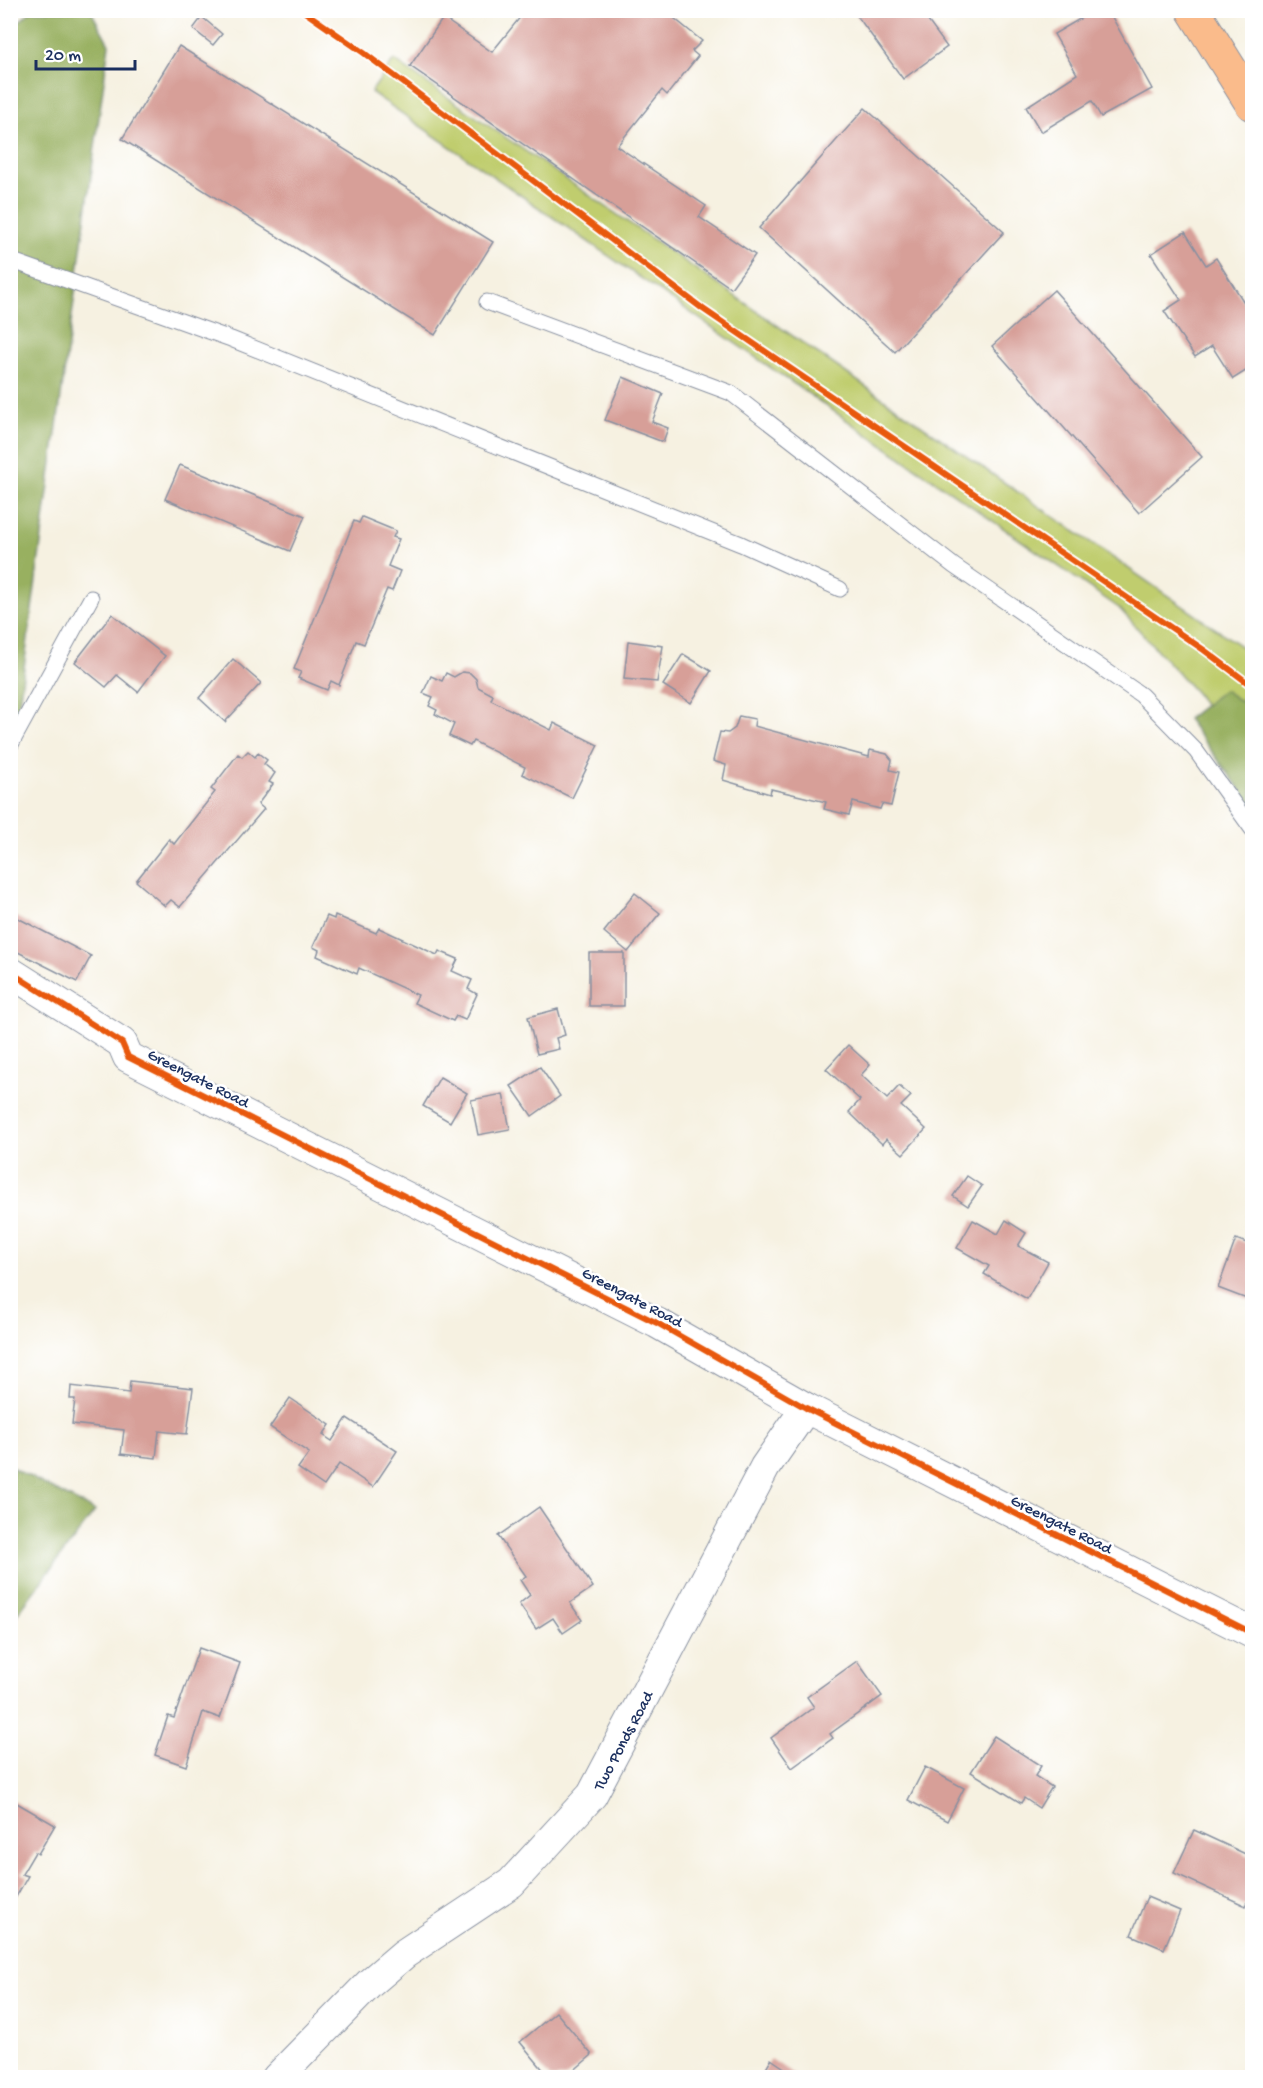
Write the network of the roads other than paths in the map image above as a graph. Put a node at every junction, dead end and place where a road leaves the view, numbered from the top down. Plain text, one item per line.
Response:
1 (1193, 10) edge
2 (1252, 104) edge
3 (10, 260) edge
4 (487, 302) dead end
5 (840, 589) dead end
6 (91, 598) dead end
7 (10, 746) edge
8 (1252, 829) edge
9 (10, 972) edge
10 (806, 1408) junction
11 (1252, 1633) edge
12 (278, 2078) edge

1 - 2 highway
3 - 5 lane
4 - 8 lane
6 - 7 lane
9 - 10 street, Greengate Road
10 - 11 street, Greengate Road
10 - 12 street, Two Ponds Road

